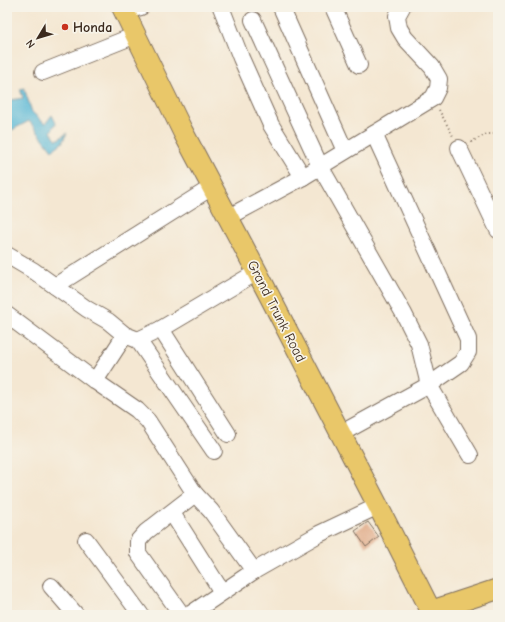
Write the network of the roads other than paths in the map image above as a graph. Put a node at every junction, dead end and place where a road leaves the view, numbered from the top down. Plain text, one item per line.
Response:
1 (221, 7) edge
2 (281, 7) edge
3 (333, 7) edge
4 (402, 7) edge
5 (132, 8) edge
6 (253, 20) dead end
7 (136, 35) junction
8 (359, 65) dead end
9 (43, 72) dead end
10 (374, 134) junction
11 (459, 148) road end
12 (345, 151) junction
13 (320, 166) junction
14 (303, 177) junction
15 (212, 187) junction
16 (238, 212) junction
17 (498, 230) edge
18 (7, 255) edge
19 (257, 272) junction
20 (55, 286) junction
21 (7, 316) edge
22 (161, 329) junction
23 (132, 338) junction
24 (95, 381) junction
25 (429, 385) junction
26 (350, 429) junction
27 (228, 434) dead end
28 (214, 451) dead end
29 (470, 455) dead end
30 (195, 494) junction
31 (378, 506) junction
32 (172, 513) junction
33 (86, 540) dead end
34 (254, 571) junction
35 (51, 586) dead end
36 (498, 589) edge
37 (222, 592) junction
38 (436, 613) edge
39 (76, 615) edge
40 (141, 615) edge
41 (182, 615) edge
42 (189, 615) edge

1 - 14 street
2 - 12 street
3 - 8 street
4 - 10 street
5 - 7 main road, Grand Trunk Road
5 - 16 main road, Grand Trunk Road
6 - 13 street
7 - 9 street
7 - 15 main road, Grand Trunk Road
10 - 12 street
10 - 25 street
11 - 17 street
12 - 13 street
13 - 14 street
13 - 25 street
14 - 16 street
15 - 19 main road, Grand Trunk Road
15 - 20 street
16 - 26 main road, Grand Trunk Road
18 - 20 street
19 - 22 street
19 - 31 main road, Grand Trunk Road
20 - 23 street
21 - 24 street
22 - 23 street
22 - 27 street
23 - 24 street
23 - 28 street
24 - 30 street
25 - 26 street
25 - 29 street
26 - 38 main road, Grand Trunk Road
30 - 32 street
30 - 34 street
31 - 34 street
31 - 38 main road, Grand Trunk Road
32 - 37 street
32 - 41 street
33 - 40 street
34 - 37 street
35 - 39 street
36 - 38 main road
37 - 42 street

